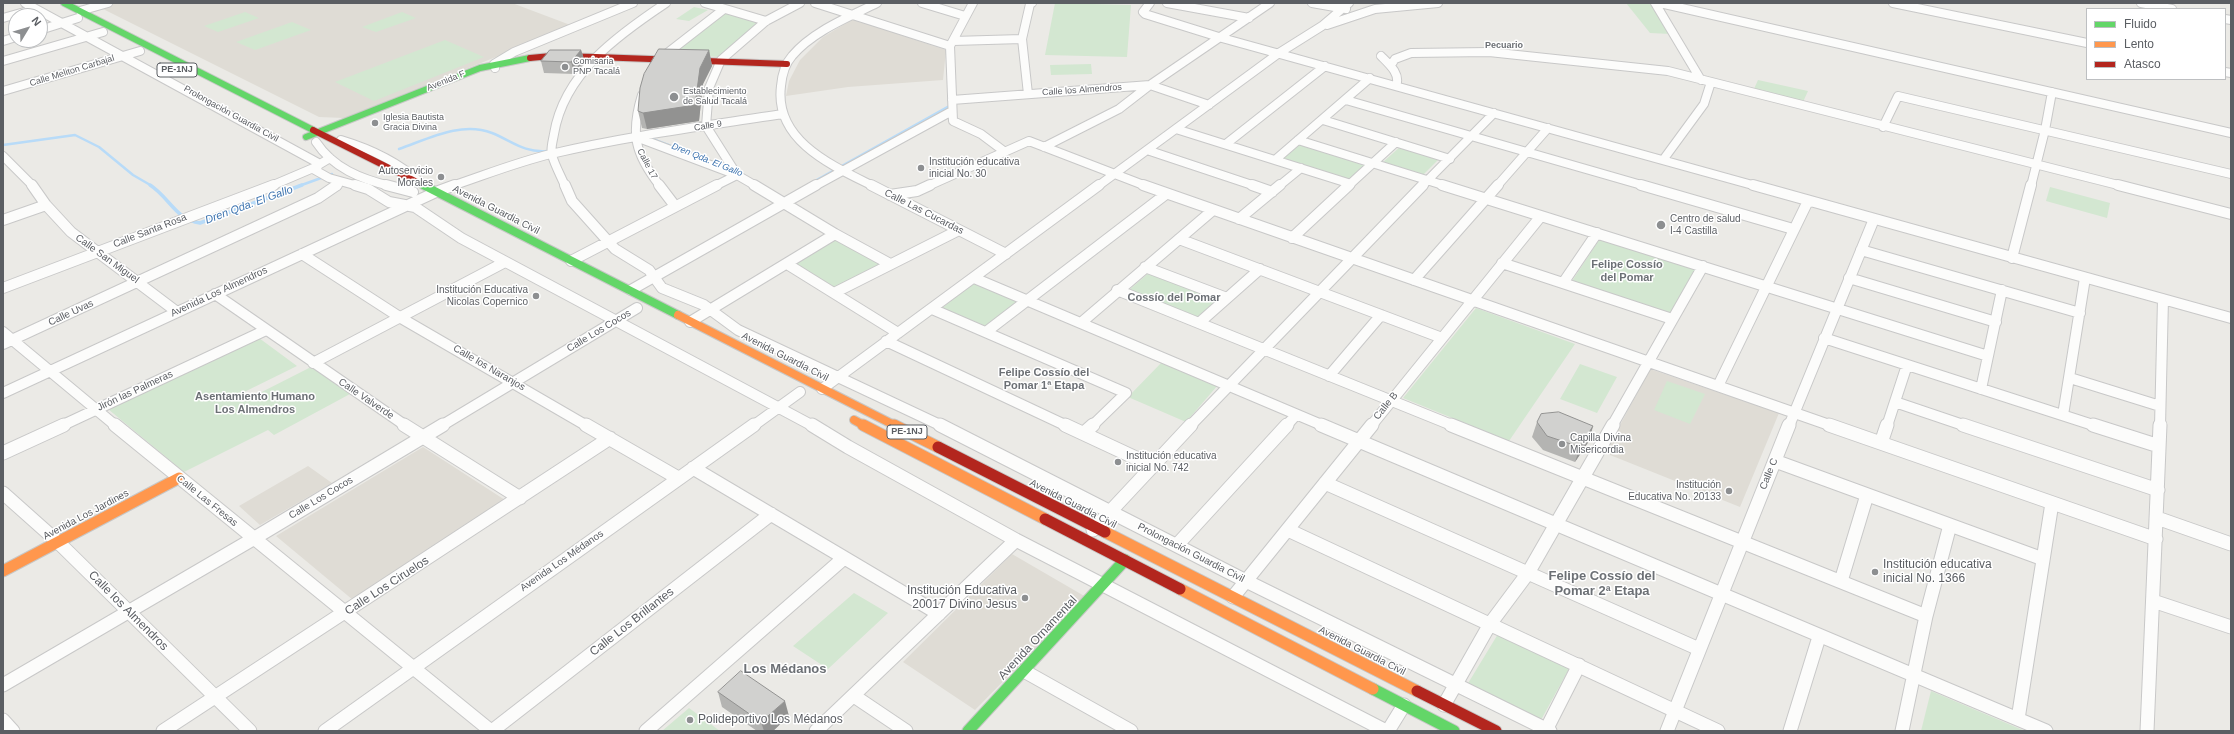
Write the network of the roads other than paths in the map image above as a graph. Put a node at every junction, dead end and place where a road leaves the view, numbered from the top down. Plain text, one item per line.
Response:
1 (25, 3) edge
2 (108, 3) edge
3 (632, 3) edge
4 (666, 3) edge
5 (705, 3) edge
6 (800, 3) edge
7 (815, 3) edge
8 (877, 3) edge
9 (922, 3) edge
10 (973, 3) edge
11 (1029, 3) edge
12 (1150, 3) edge
13 (1167, 3) edge
14 (1270, 3) edge
15 (1312, 3) edge
16 (1349, 3) edge
17 (1438, 3) edge
18 (1655, 3) edge
19 (1660, 3) edge
20 (1893, 3) edge
21 (2141, 3) edge
22 (60, 5) edge
23 (1403, 5) edge
24 (35, 8) edge
25 (2167, 8) edge
26 (724, 9) junction
27 (1375, 9) junction
28 (1341, 10) junction
29 (80, 11) edge
30 (48, 15) edge
31 (852, 15) junction
32 (965, 16) junction
33 (1249, 18) junction
34 (766, 21) junction
35 (64, 23) junction
36 (1322, 26) junction
37 (48, 28) edge
38 (103, 32) junction
39 (86, 37) junction
40 (1222, 38) junction
41 (1022, 39) junction
42 (951, 43) junction
43 (2086, 43) edge
44 (140, 51) junction
45 (1279, 53) junction
46 (124, 56) junction
47 (1382, 56) dead end
48 (595, 57) junction
49 (660, 59) junction
50 (721, 60) junction
51 (3, 61) edge
52 (787, 64) junction
53 (1391, 65) junction
54 (495, 66) junction
55 (1325, 66) junction
56 (652, 71) edge
57 (1370, 78) junction
58 (1701, 80) junction
59 (1711, 82) junction
60 (645, 83) edge
61 (1150, 85) junction
62 (1396, 86) junction
63 (3, 92) edge
64 (2052, 92) junction
65 (1028, 94) junction
66 (952, 100) junction
67 (1346, 100) junction
68 (1209, 105) junction
69 (952, 111) junction
70 (1494, 113) junction
71 (782, 114) junction
72 (1323, 120) junction
73 (706, 126) junction
74 (1883, 126) junction
75 (1548, 128) junction
76 (1176, 129) junction
77 (2045, 130) junction
78 (2231, 133) edge
79 (325, 135) junction
80 (1472, 136) junction
81 (635, 137) junction
82 (312, 140) junction
83 (1298, 140) junction
84 (1396, 142) junction
85 (1226, 144) junction
86 (1044, 147) junction
87 (1147, 150) junction
88 (1005, 152) junction
89 (1527, 152) junction
90 (551, 154) junction
91 (3, 156) edge
92 (330, 158) junction
93 (1450, 159) junction
94 (1274, 160) junction
95 (1663, 160) junction
96 (353, 161) dead end
97 (1372, 164) junction
98 (2035, 165) junction
99 (316, 167) junction
100 (1300, 168) junction
101 (373, 171) dead end
102 (842, 171) junction
103 (2231, 174) edge
104 (737, 175) junction
105 (1114, 175) junction
106 (1428, 181) junction
107 (339, 182) junction
108 (1351, 184) junction
109 (413, 192) junction
110 (1272, 192) junction
111 (1166, 194) junction
112 (890, 195) junction
113 (431, 197) junction
114 (1485, 198) junction
115 (1808, 201) junction
116 (784, 203) junction
117 (46, 205) junction
118 (410, 205) junction
119 (675, 206) junction
120 (1213, 210) junction
121 (2231, 214) edge
122 (1541, 216) junction
123 (1239, 219) junction
124 (1874, 219) junction
125 (3, 220) edge
126 (1793, 229) junction
127 (959, 230) junction
128 (1597, 233) junction
129 (835, 234) junction
130 (1292, 238) junction
131 (1179, 239) junction
132 (608, 240) junction
133 (1861, 250) junction
134 (97, 251) junction
135 (302, 254) junction
136 (1006, 254) junction
137 (2012, 258) junction
138 (1353, 259) junction
139 (571, 261) junction
140 (505, 262) junction
141 (1502, 263) junction
142 (787, 264) junction
143 (890, 264) junction
144 (1703, 266) junction
145 (1145, 267) junction
146 (1260, 269) junction
147 (654, 276) junction
148 (974, 278) junction
149 (1849, 278) junction
150 (2085, 278) junction
151 (1414, 280) junction
152 (138, 281) junction
153 (1563, 283) junction
154 (1766, 286) junction
155 (3, 288) edge
156 (631, 290) junction
157 (1117, 290) junction
158 (2002, 290) junction
159 (1321, 292) junction
160 (834, 293) junction
161 (215, 294) junction
162 (1227, 298) junction
163 (2162, 299) junction
164 (1027, 300) junction
165 (1472, 301) junction
166 (637, 308) dead end
167 (932, 309) junction
168 (1836, 309) junction
169 (711, 310) junction
170 (177, 312) junction
171 (2080, 313) junction
172 (1381, 315) junction
173 (401, 318) junction
174 (2231, 318) edge
175 (1672, 319) junction
176 (617, 320) junction
177 (690, 322) junction
178 (1082, 322) junction
179 (1996, 322) junction
180 (1199, 323) junction
181 (266, 330) junction
182 (986, 332) junction
183 (898, 333) junction
184 (1442, 338) junction
185 (1824, 338) junction
186 (6, 339) edge
187 (886, 341) junction
188 (1264, 349) junction
189 (1988, 356) junction
190 (1647, 362) junction
191 (314, 363) junction
192 (1907, 365) junction
193 (49, 372) junction
194 (1330, 376) junction
195 (840, 377) junction
196 (2070, 378) junction
197 (514, 382) junction
198 (1228, 386) junction
199 (1718, 386) junction
200 (1981, 388) junction
201 (822, 389) junction
202 (800, 392) dead end
203 (3, 393) edge
204 (1391, 401) junction
205 (1895, 402) junction
206 (780, 406) junction
207 (2160, 406) junction
208 (96, 409) junction
209 (1794, 413) junction
210 (842, 414) dead end
211 (1296, 415) junction
212 (2064, 415) junction
213 (1084, 433) junction
214 (422, 437) junction
215 (610, 438) junction
216 (1358, 441) junction
217 (1881, 443) junction
218 (2159, 446) junction
219 (3, 453) edge
220 (1775, 460) junction
221 (1153, 466) junction
222 (693, 468) junction
223 (179, 478) junction
224 (678, 478) junction
225 (1582, 478) junction
226 (1325, 483) junction
227 (2158, 490) junction
228 (3, 494) edge
229 (1867, 495) junction
230 (520, 498) junction
231 (2052, 503) junction
232 (1110, 512) junction
233 (771, 514) junction
234 (2157, 518) junction
235 (1555, 524) junction
236 (1950, 525) junction
237 (1095, 528) junction
238 (1288, 530) junction
239 (253, 539) junction
240 (1084, 539) junction
241 (2156, 539) junction
242 (1016, 540) junction
243 (58, 542) junction
244 (1742, 542) junction
245 (2231, 544) edge
246 (1177, 545) junction
247 (844, 558) junction
248 (2043, 559) junction
249 (1125, 560) junction
250 (3, 571) edge
251 (1528, 573) junction
252 (1246, 581) junction
253 (1841, 581) junction
254 (1102, 585) junction
255 (1721, 595) junction
256 (1233, 598) junction
257 (2153, 602) junction
258 (127, 612) junction
259 (346, 613) junction
260 (938, 614) junction
261 (1926, 616) junction
262 (1490, 624) junction
263 (2231, 628) edge
264 (1820, 636) junction
265 (1699, 649) junction
266 (1578, 665) junction
267 (413, 667) junction
268 (1024, 671) junction
269 (1914, 676) junction
270 (3, 685) edge
271 (1456, 686) junction
272 (854, 696) junction
273 (215, 697) junction
274 (1404, 705) junction
275 (1444, 705) junction
276 (1674, 711) junction
277 (2018, 719) junction
278 (3, 720) edge
279 (1548, 730) edge
280 (14, 731) edge
281 (163, 731) edge
282 (250, 731) edge
283 (325, 731) edge
284 (492, 731) edge
285 (646, 731) edge
286 (816, 731) edge
287 (906, 731) edge
288 (968, 731) edge
289 (1131, 731) edge
290 (1387, 731) edge
291 (1454, 731) edge
292 (1496, 731) edge
293 (1667, 731) edge
294 (1718, 731) edge
295 (1790, 731) edge
296 (1902, 731) edge
297 (2046, 731) edge
298 (2147, 731) edge

1 - 24 street, Prolongación Guardia Civil
2 - 29 street
3 - 54 street
4 - 48 street
5 - 26 street
6 - 34 street
7 - 31 street
8 - 31 street
9 - 32 street
10 - 32 street
11 - 41 street
12 - 40 street
13 - 33 street
14 - 33 street
15 - 28 street
16 - 28 street
17 - 23 street
18 - 58 street
19 - 64 street
20 - 43 street
21 - 25 street
22 - 29 main road, Avenida Guardia Civil / PE-1NJ
23 - 27 street
26 - 34 street
26 - 49 street
27 - 28 street
27 - 36 street
28 - 36 street
29 - 35 street
29 - 38 main road, Avenida Guardia Civil / PE-1NJ
29 - 79 main road, Avenida Guardia Civil / PE-1NJ
30 - 35 street, Prolongación Guardia Civil
31 - 42 street
31 - 52 street
32 - 42 street
33 - 40 street
34 - 50 street
35 - 37 street
35 - 39 street, Prolongación Guardia Civil
36 - 45 street
38 - 39 street
38 - 44 main road, Avenida Guardia Civil / PE-1NJ
39 - 46 street, Prolongación Guardia Civil
39 - 51 street
40 - 45 street
40 - 61 street
41 - 42 street
41 - 65 street
42 - 66 street
44 - 46 street, Calle Meliton Carbajal
44 - 82 main road, Avenida Guardia Civil / PE-1NJ
45 - 55 street
45 - 68 street
46 - 63 street, Calle Meliton Carbajal
46 - 99 street, Prolongación Guardia Civil
47 - 53 street
48 - 49 main road, Avenida F
48 - 54 main road, Avenida F
48 - 90 street
49 - 50 main road, Avenida F
49 - 56 street
50 - 52 main road, Avenida F
50 - 73 street
52 - 71 street
53 - 58 street
53 - 62 street
54 - 79 main road, Avenida F
55 - 57 street
55 - 85 street
57 - 62 street
57 - 67 street
58 - 59 street
59 - 74 street
59 - 95 street
60 - 81 street, Calle 17
61 - 65 street, Calle los Almendros
61 - 68 street, Calle los Almendros
61 - 86 street
62 - 70 street
64 - 77 street
64 - 78 street
65 - 66 street, Calle los Almendros
66 - 69 street
67 - 72 street
67 - 80 street
68 - 76 street
69 - 88 street
69 - 102 street
70 - 75 street
70 - 80 street
71 - 73 street, Calle 9
71 - 102 street
72 - 83 street
72 - 84 street
73 - 81 street, Calle 9
73 - 104 street
74 - 77 street
74 - 98 street
75 - 89 street
75 - 95 street
76 - 85 street
76 - 87 street
77 - 98 street
77 - 103 street
79 - 82 main road, Avenida F
79 - 113 main road, Avenida Guardia Civil / PE-1NJ
80 - 89 street
80 - 93 street
81 - 90 street, Calle 9
81 - 104 street
81 - 119 street, Calle 17
82 - 92 street
82 - 96 main road, Avenida Guardia Civil / PE-1NJ
83 - 94 street
83 - 97 street
84 - 93 street
84 - 97 street
85 - 94 street
86 - 88 street
86 - 105 street
87 - 105 street
87 - 110 street
88 - 112 street
89 - 114 street
89 - 126 street
90 - 113 street, Avenida Los Almendros
90 - 132 street, Prolongación Guardia Civil
91 - 117 street, Calle San Miguel
92 - 99 street
92 - 109 street
93 - 106 street
94 - 100 street
95 - 115 street
97 - 106 street
97 - 108 street
98 - 121 street
98 - 137 street
99 - 107 street, Prolongación Guardia Civil
99 - 134 street, Calle Santa Rosa
100 - 108 street
100 - 110 street
101 - 109 main road, Avenida Guardia Civil / PE-1NJ
102 - 112 street, Calle Las Cucardas
102 - 116 street
104 - 116 street
104 - 119 street
105 - 111 street
105 - 136 street
106 - 114 street
106 - 138 street
107 - 118 street, Prolongación Guardia Civil
107 - 152 street, Calle Uvas
108 - 130 street
109 - 113 main road, Avenida Guardia Civil / PE-1NJ
110 - 123 street
111 - 120 street
111 - 164 street
112 - 127 street, Calle Las Cucardas
113 - 118 street, Avenida Los Almendros
113 - 139 main road, Avenida Guardia Civil / PE-1NJ
114 - 122 street
114 - 151 street
115 - 124 street
115 - 126 street
116 - 129 street
116 - 147 street
117 - 125 street
117 - 134 street, Calle San Miguel
118 - 135 street, Avenida Los Almendros
118 - 140 street
119 - 132 street
120 - 123 street
120 - 131 street
122 - 128 street
122 - 141 street, Calle B
123 - 130 street
124 - 133 street, Calle C
124 - 137 street
126 - 154 street
127 - 136 street, Calle Las Cucardas
127 - 143 street
128 - 144 street
128 - 153 street
129 - 142 street
129 - 143 street
130 - 138 street
131 - 145 street
131 - 146 street
132 - 139 street
132 - 147 street, Prolongación Guardia Civil
133 - 149 street, Calle C
133 - 158 street
134 - 152 street, Calle San Miguel
134 - 155 street, Calle Santa Rosa
135 - 161 street, Avenida Los Almendros
135 - 173 street, Calle los Naranjos
136 - 148 street
137 - 150 street
138 - 151 street
138 - 159 street
139 - 156 main road, Avenida Guardia Civil / PE-1NJ
140 - 173 street
140 - 176 street
141 - 153 street
141 - 165 street, Calle B
142 - 160 street
142 - 169 street
143 - 160 street
144 - 154 street
144 - 175 street
145 - 157 street
145 - 162 street
146 - 159 street
146 - 162 street
147 - 156 street
147 - 169 street, Prolongación Guardia Civil
148 - 164 street
148 - 167 street
149 - 168 street, Calle C
149 - 179 street
150 - 163 street
150 - 171 street
151 - 165 street
152 - 170 street, Calle San Miguel
152 - 186 street, Calle Uvas
153 - 175 street
154 - 168 street
154 - 199 street
156 - 177 main road, Avenida Guardia Civil / PE-1NJ
157 - 178 street
157 - 180 street
158 - 171 street
158 - 179 street
159 - 172 street
159 - 188 street
160 - 183 street
161 - 170 street, Avenida Los Almendros
161 - 181 street, Calle Valverde
162 - 180 street
163 - 174 street
163 - 207 street
164 - 178 street
164 - 182 street
165 - 184 street, Calle B
165 - 190 street
166 - 176 street, Calle Los Cocos
167 - 182 street
167 - 183 street
168 - 185 street, Calle C
168 - 189 street
169 - 177 street
169 - 195 street, Prolongación Guardia Civil
170 - 193 street, Avenida Los Almendros
171 - 196 street
172 - 184 street
172 - 194 street
173 - 191 street
173 - 197 street, Calle los Naranjos
175 - 190 street
176 - 197 street, Calle Los Cocos
176 - 206 street
177 - 201 main road, Avenida Guardia Civil / PE-1NJ
178 - 198 street
179 - 189 street
180 - 188 street
181 - 191 street, Calle Valverde
181 - 208 street, Jirón las Palmeras
182 - 213 street
183 - 187 street
184 - 204 street, Calle B
185 - 192 street
185 - 209 street, Calle C
186 - 193 street, Calle Las Fresas
187 - 195 street
187 - 213 street
188 - 194 street
188 - 198 street
189 - 200 street
190 - 199 street
190 - 225 street
191 - 214 street, Calle Valverde
192 - 200 street
192 - 205 street
193 - 203 street, Avenida Los Almendros
193 - 208 street, Calle Las Fresas
194 - 204 street
195 - 201 street
195 - 232 street, Prolongación Guardia Civil
196 - 207 street
196 - 212 street
197 - 214 street, Calle Los Cocos
197 - 215 street, Calle los Naranjos
198 - 211 street
198 - 221 street
199 - 209 street
200 - 212 street
201 - 237 main road, Avenida Guardia Civil / PE-1NJ
202 - 206 street, Avenida Los Médanos
204 - 216 street, Calle B
204 - 225 street
205 - 217 street
205 - 227 street
206 - 222 street, Avenida Los Médanos
206 - 242 street
207 - 218 street
208 - 219 street, Jirón las Palmeras
208 - 223 street, Calle Las Fresas
209 - 217 street
209 - 220 street, Calle C
210 - 240 main road, PE-1NJ
211 - 216 street
211 - 246 street
212 - 218 street
213 - 221 street
214 - 230 street, Calle Valverde
214 - 239 street, Calle Los Cocos
215 - 224 street, Calle los Naranjos
215 - 230 street, Calle Los Ciruelos
216 - 226 street, Calle B
216 - 235 street
217 - 231 street
218 - 227 street
220 - 229 street
220 - 244 street, Calle C
221 - 232 street
222 - 224 street, Avenida Los Médanos
222 - 233 street
223 - 239 street, Calle Las Fresas
223 - 243 main road, Avenida Los Jardines
224 - 267 street, Avenida Los Médanos
225 - 235 street
225 - 244 street
226 - 238 street, Calle B
226 - 251 street
227 - 234 street
228 - 243 street, Calle los Almendros
229 - 236 street
229 - 253 street
230 - 259 street, Calle Los Ciruelos
231 - 241 street
231 - 248 street
232 - 237 street
232 - 246 street, Prolongación Guardia Civil
233 - 247 street
233 - 284 street, Calle Los Brillantes
234 - 241 street
234 - 245 street
235 - 251 street
235 - 255 street
236 - 248 street
236 - 261 street
237 - 240 street
237 - 256 main road, Avenida Guardia Civil / PE-1NJ
238 - 252 street, Calle B
238 - 262 street
239 - 258 street, Calle Los Cocos
239 - 259 street, Calle Las Fresas
240 - 249 main road, PE-1NJ
241 - 257 street
242 - 254 street
242 - 260 street
243 - 250 main road, Avenida Los Jardines
243 - 258 street, Calle los Almendros
244 - 253 street
244 - 255 street, Calle C
246 - 252 street, Prolongación Guardia Civil
247 - 260 street
247 - 285 street
248 - 277 street
249 - 254 main road, Avenida Ornamental
249 - 274 main road, PE-1NJ
251 - 262 street
251 - 265 street
252 - 256 street, Calle B
252 - 271 street, Prolongación Guardia Civil
253 - 261 street
254 - 268 main road, Avenida Ornamental
254 - 290 street
255 - 264 street
255 - 265 street, Calle C
256 - 275 main road, Avenida Guardia Civil / PE-1NJ
257 - 263 street
257 - 298 street
258 - 270 street, Calle Los Cocos
258 - 273 street, Calle los Almendros
259 - 267 street, Calle Las Fresas
259 - 273 street, Calle Los Ciruelos
260 - 272 street
261 - 269 street
262 - 266 street
262 - 271 street
264 - 269 street
264 - 295 street
265 - 276 street, Calle C
266 - 276 street
266 - 279 street
267 - 283 street, Avenida Los Médanos
267 - 284 street, Calle Las Fresas
268 - 288 main road, Avenida Ornamental
268 - 289 street
269 - 277 street
269 - 296 street
271 - 275 street
271 - 279 street, Prolongación Guardia Civil
272 - 286 street
272 - 287 street
273 - 281 street, Calle Los Ciruelos
273 - 282 street, Calle los Almendros
274 - 290 street
274 - 291 main road, PE-1NJ
275 - 292 main road, Avenida Guardia Civil / PE-1NJ
276 - 293 street, Calle C
276 - 294 street
277 - 297 street
278 - 280 street

